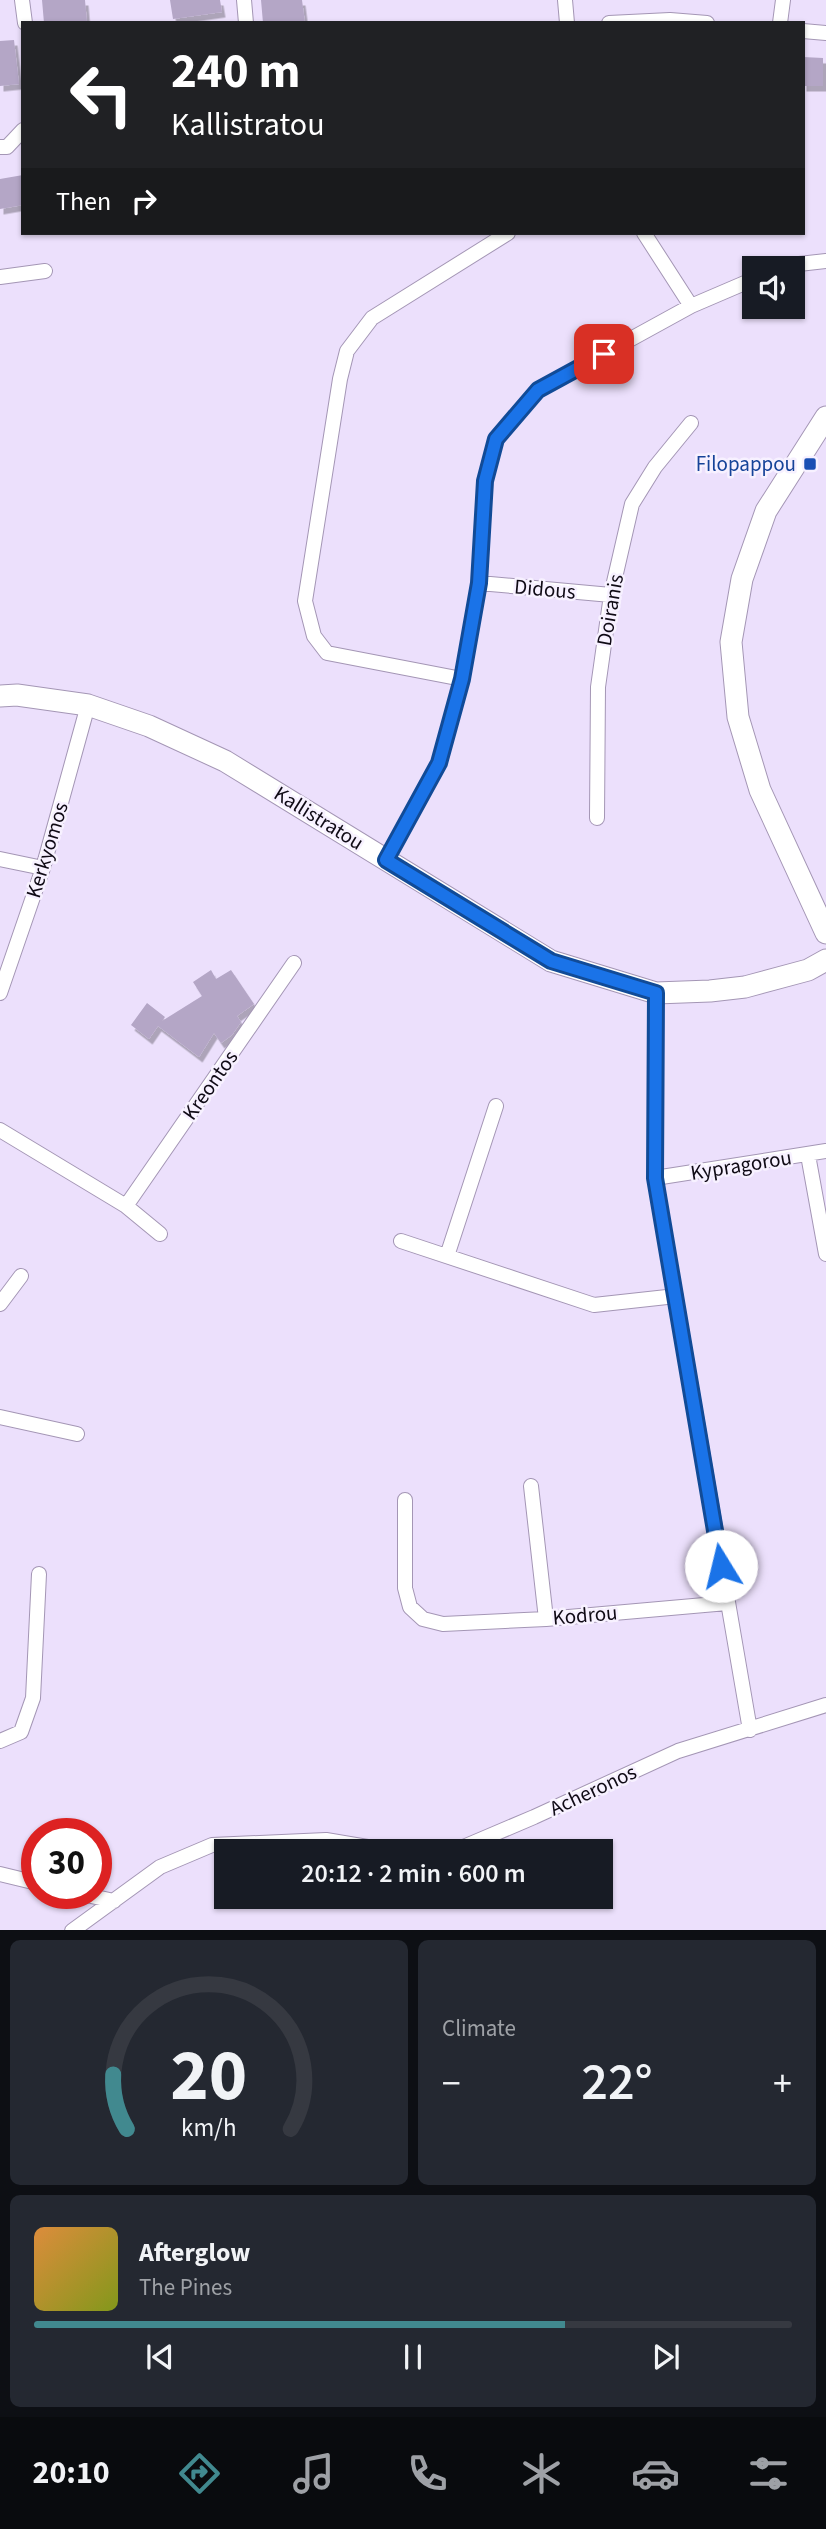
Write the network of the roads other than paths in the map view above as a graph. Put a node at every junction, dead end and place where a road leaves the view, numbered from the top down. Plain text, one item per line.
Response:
1 (22, 0) edge
2 (244, 0) edge
3 (565, 0) edge
4 (783, 0) edge
5 (25, 21) edge
6 (246, 21) edge
7 (567, 21) edge
8 (650, 21) edge
9 (682, 21) edge
10 (780, 21) edge
11 (805, 31) edge
12 (826, 33) edge
13 (21, 132) edge
14 (0, 147) edge
15 (505, 235) edge
16 (645, 235) edge
17 (826, 261) edge
18 (805, 263) edge
19 (45, 271) dead end
20 (0, 277) edge
21 (742, 284) edge
22 (691, 306) junction
23 (825, 422) edge
24 (691, 423) dead end
25 (479, 583) junction
26 (611, 595) junction
27 (462, 679) junction
28 (0, 696) edge
29 (88, 705) junction
30 (597, 818) dead end
31 (0, 859) edge
32 (386, 860) junction
33 (43, 868) junction
34 (826, 933) edge
35 (826, 960) edge
36 (293, 963) dead end
37 (0, 993) edge
38 (656, 993) junction
39 (496, 1107) dead end
40 (0, 1130) edge
41 (826, 1151) edge
42 (808, 1154) junction
43 (655, 1178) junction
44 (126, 1206) junction
45 (160, 1234) dead end
46 (401, 1241) dead end
47 (826, 1254) edge
48 (447, 1256) junction
49 (21, 1276) dead end
50 (676, 1296) junction
51 (0, 1304) edge
52 (0, 1417) edge
53 (77, 1434) dead end
54 (531, 1486) dead end
55 (405, 1500) dead end
56 (38, 1574) dead end
57 (727, 1603) junction
58 (546, 1619) junction
59 (826, 1705) edge
60 (750, 1730) junction
61 (0, 1741) edge
62 (482, 1839) edge
63 (214, 1845) edge
64 (0, 1874) edge
65 (21, 1879) edge
66 (114, 1901) joint
67 (72, 1930) edge

1 - 5 street
2 - 6 street
3 - 7 street
4 - 10 street
8 - 9 street
11 - 12 street
13 - 14 street
15 - 27 street
16 - 22 street
17 - 18 street
19 - 20 street
21 - 22 street
22 - 25 street
23 - 34 street
24 - 26 street, Doiranis
25 - 26 street, Didous
25 - 27 street
26 - 30 street, Doiranis
27 - 32 street
28 - 29 street, Kallistratou
29 - 32 street, Kallistratou
29 - 33 street, Kerkyomos
31 - 33 street
32 - 38 street, Kallistratou
33 - 37 street, Kerkyomos
35 - 38 street, Kallistratou
36 - 44 street, Kreontos
38 - 43 street
39 - 48 street
40 - 44 street
41 - 42 street, Kypragorou
42 - 43 street, Kypragorou
42 - 47 street
43 - 50 street
44 - 45 street
46 - 48 street
48 - 50 street
49 - 51 street
50 - 57 street
52 - 53 street
54 - 58 street
55 - 58 street, Kodrou
56 - 61 street
57 - 58 street, Kodrou
57 - 60 street
59 - 60 street, Acheronos
60 - 62 street, Acheronos
63 - 66 street
64 - 65 street
66 - 67 street

